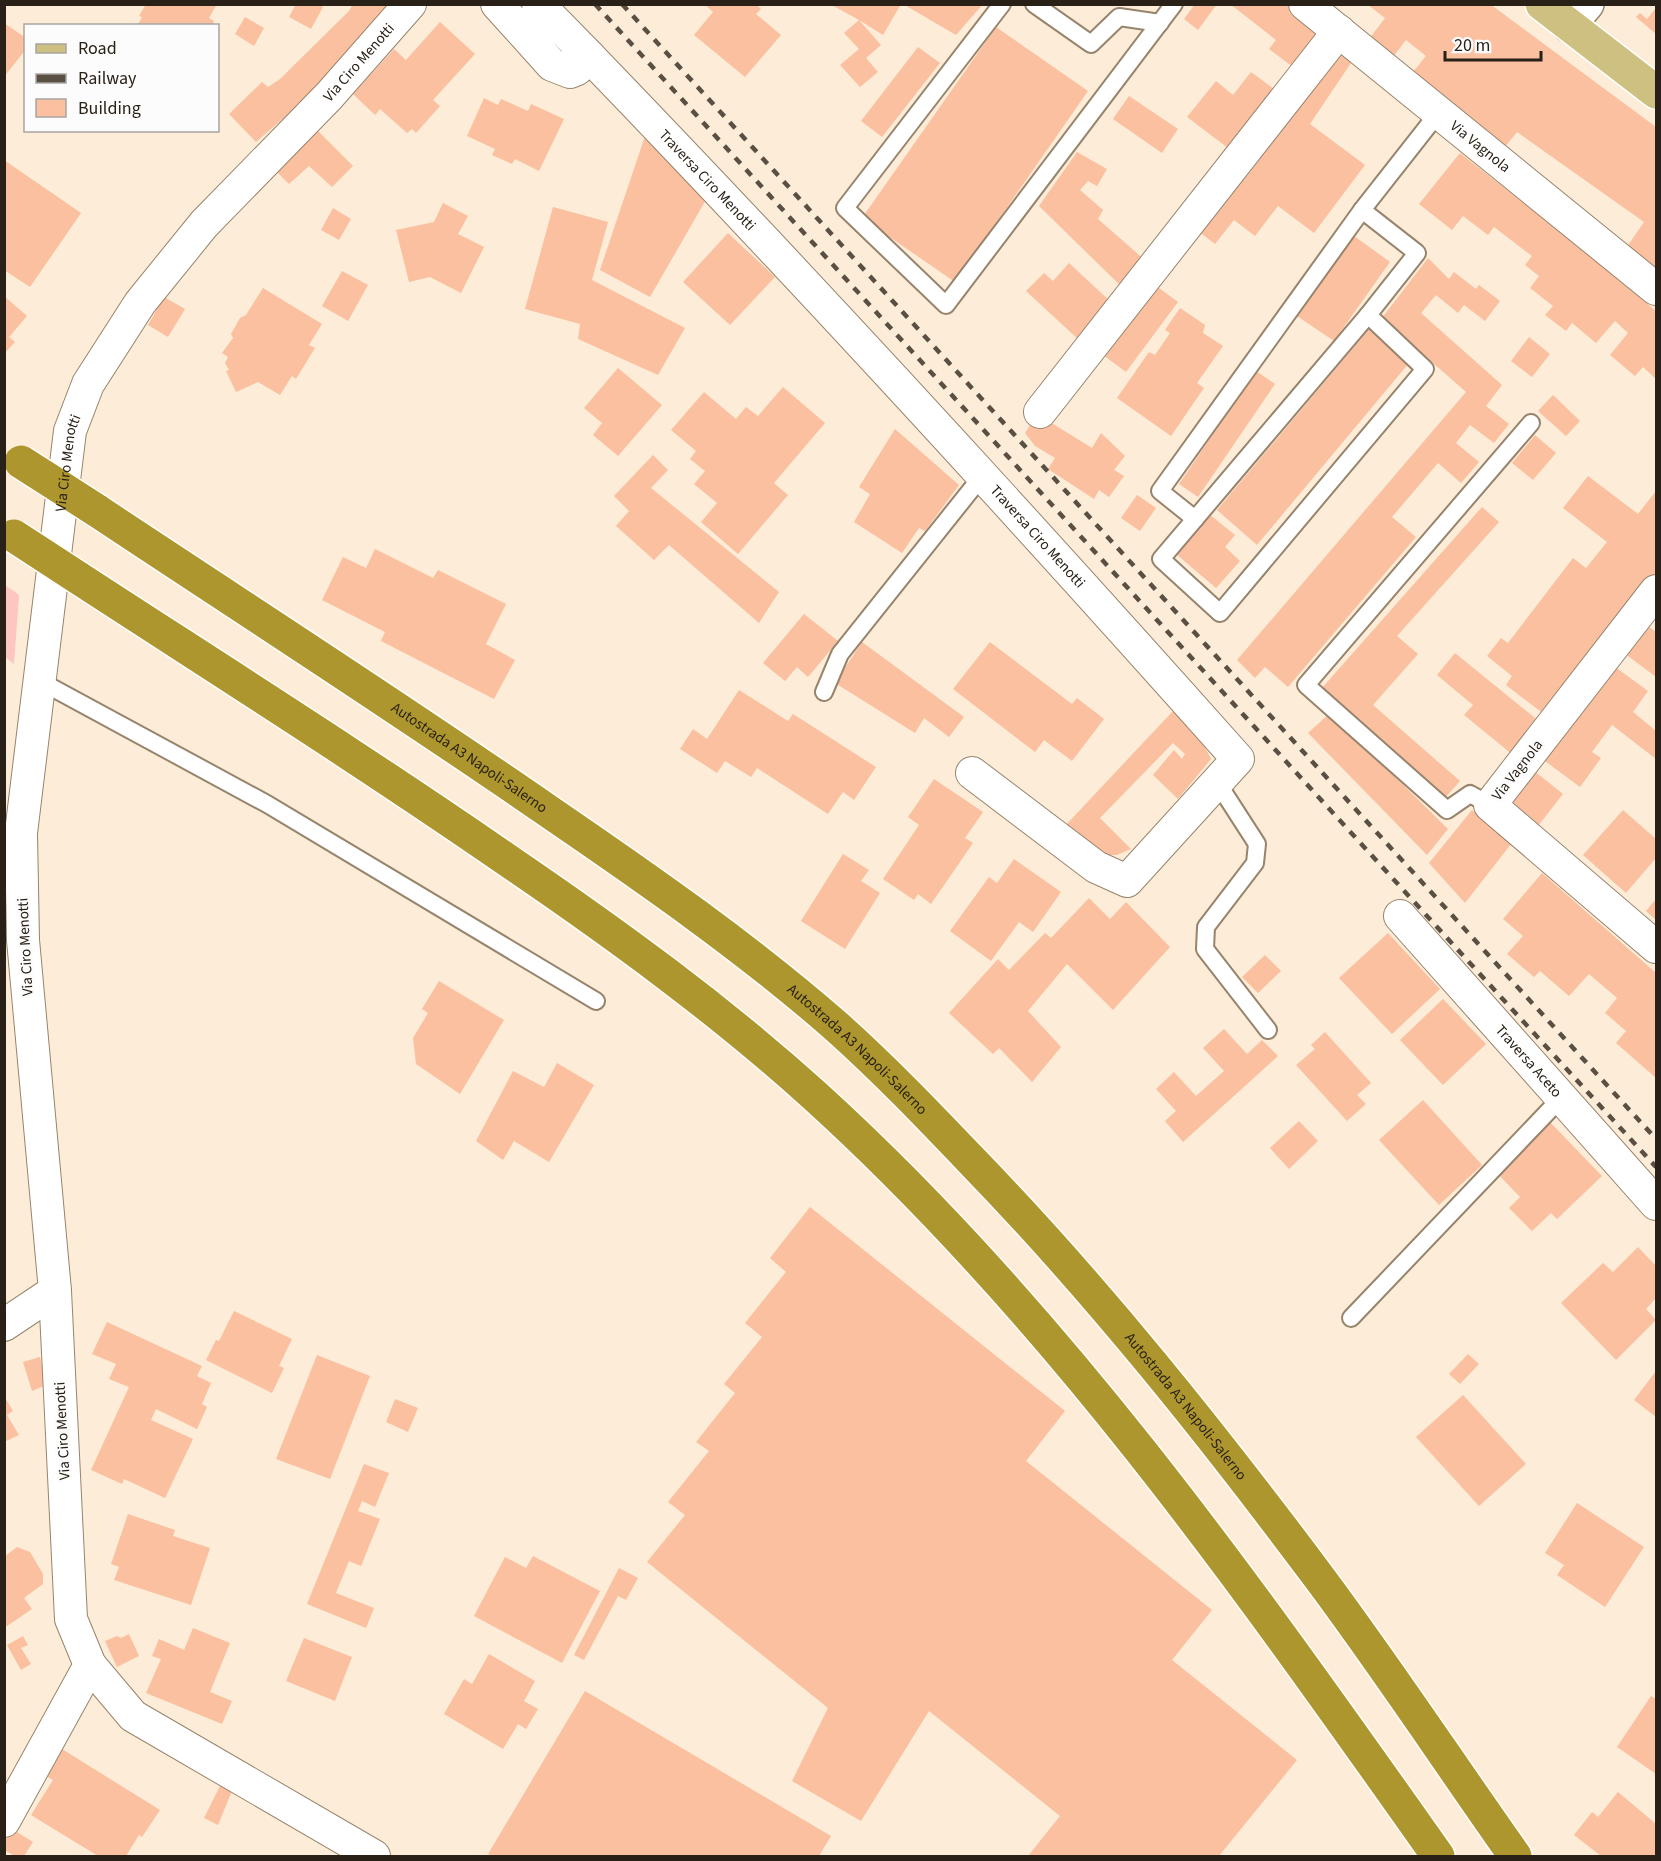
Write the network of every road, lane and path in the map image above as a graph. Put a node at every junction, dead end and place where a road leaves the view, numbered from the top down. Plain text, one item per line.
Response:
1 (410, 4) edge
2 (497, 4) edge
3 (538, 4) edge
4 (1002, 4) edge
5 (1034, 4) edge
6 (1174, 4) edge
7 (1305, 4) edge
8 (1542, 4) edge
9 (1578, 15) edge
10 (1160, 23) junction
11 (1339, 32) junction
12 (590, 57) junction
13 (1656, 92) edge
14 (1438, 112) junction
15 (1362, 210) junction
16 (1656, 289) edge
17 (1368, 315) junction
18 (1040, 412) dead end
19 (1531, 423) dead end
20 (13, 456) edge
21 (982, 476) junction
22 (1195, 519) junction
23 (9, 533) edge
24 (1656, 591) edge
25 (38, 680) junction
26 (824, 692) dead end
27 (972, 773) dead end
28 (1217, 782) junction
29 (1490, 805) junction
30 (1400, 916) dead end
31 (1656, 947) edge
32 (596, 1001) dead end
33 (1268, 1030) dead end
34 (1561, 1098) junction
35 (1656, 1204) edge
36 (55, 1291) junction
37 (1351, 1318) dead end
38 (5, 1324) edge
39 (90, 1665) junction
40 (4, 1821) edge
41 (374, 1857) edge
42 (1438, 1857) edge
43 (1515, 1857) edge

1 - 25 street, Via Ciro Menotti
2 - 12 street
3 - 12 street
4 - 10 lane
5 - 10 lane
6 - 10 lane
7 - 11 street, Via Vagnola
8 - 9 main road
9 - 13 main road
11 - 14 street, Via Vagnola
11 - 18 street
12 - 21 street, Traversa Ciro Menotti
14 - 15 lane
14 - 16 street, Via Vagnola
15 - 17 lane
15 - 22 lane
17 - 22 lane
17 - 22 lane
19 - 29 lane
20 - 43 highway, Autostrada A3 Napoli-Salerno, bridge
21 - 26 lane
21 - 28 street, Traversa Ciro Menotti
23 - 42 highway, bridge
24 - 29 street, Via Vagnola
25 - 32 lane
25 - 36 street, Via Ciro Menotti
27 - 28 street, Traversa Ciro Menotti
28 - 33 lane
29 - 31 street, Via Vagnola
30 - 34 street, Traversa Aceto
34 - 35 street, Traversa Aceto
34 - 37 lane
36 - 38 street
36 - 39 street, Via Ciro Menotti
39 - 40 street
39 - 41 street, Via Ciro Menotti

